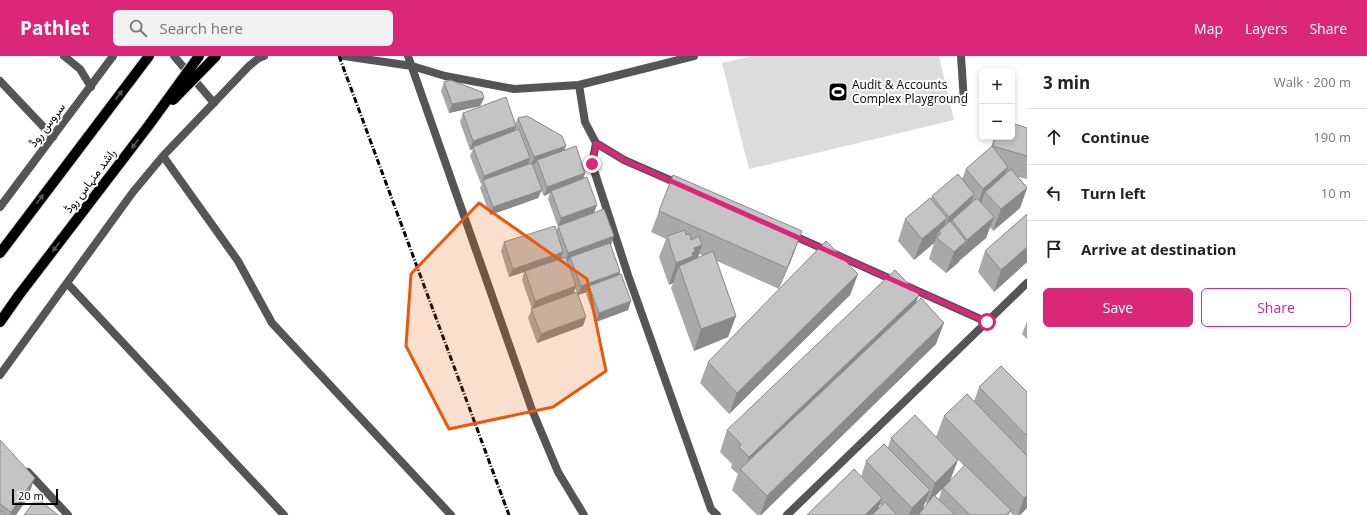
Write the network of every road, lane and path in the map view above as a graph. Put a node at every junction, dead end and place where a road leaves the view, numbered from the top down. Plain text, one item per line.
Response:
1 (64, 56) edge
2 (113, 56) edge
3 (144, 56) edge
4 (149, 56) edge
5 (174, 56) edge
6 (199, 56) edge
7 (216, 56) edge
8 (264, 56) edge
9 (344, 56) edge
10 (408, 56) edge
11 (694, 56) edge
12 (961, 56) edge
13 (412, 66) junction
14 (137, 71) junction
15 (0, 81) edge
16 (579, 85) junction
17 (91, 87) junction
18 (964, 102) dead end
19 (214, 103) junction
20 (149, 125) junction
21 (53, 137) junction
22 (596, 143) junction
23 (163, 156) junction
24 (689, 189) edge
25 (0, 207) edge
26 (784, 231) edge
27 (0, 252) edge
28 (1027, 283) edge
29 (67, 284) junction
30 (0, 322) edge
31 (987, 322) junction
32 (0, 375) edge
33 (21, 465) edge
34 (68, 515) edge
35 (284, 515) edge
36 (451, 515) edge
37 (584, 515) edge
38 (716, 515) edge
39 (786, 515) edge

1 - 17 street
2 - 17 street, سروس روڈ
3 - 14 main road
4 - 14 main road
5 - 19 street
6 - 20 main road, راشد منہاس روڈ, bridge
7 - 20 main road, bridge
8 - 19 street
9 - 13 street
10 - 13 street
11 - 16 street
12 - 18 street
13 - 16 street
13 - 37 street
27 -> 14 main road
15 - 21 street
16 - 22 street
17 - 21 street, سروس روڈ
19 - 23 street
20 -> 30 main road, راشد منہاس روڈ, bridge
21 - 25 street, سروس روڈ
22 - 24 street
22 - 38 street
23 - 29 street
23 - 36 street
26 - 31 street
28 - 31 street
29 - 32 street
29 - 35 street
31 - 39 street
33 - 34 street

